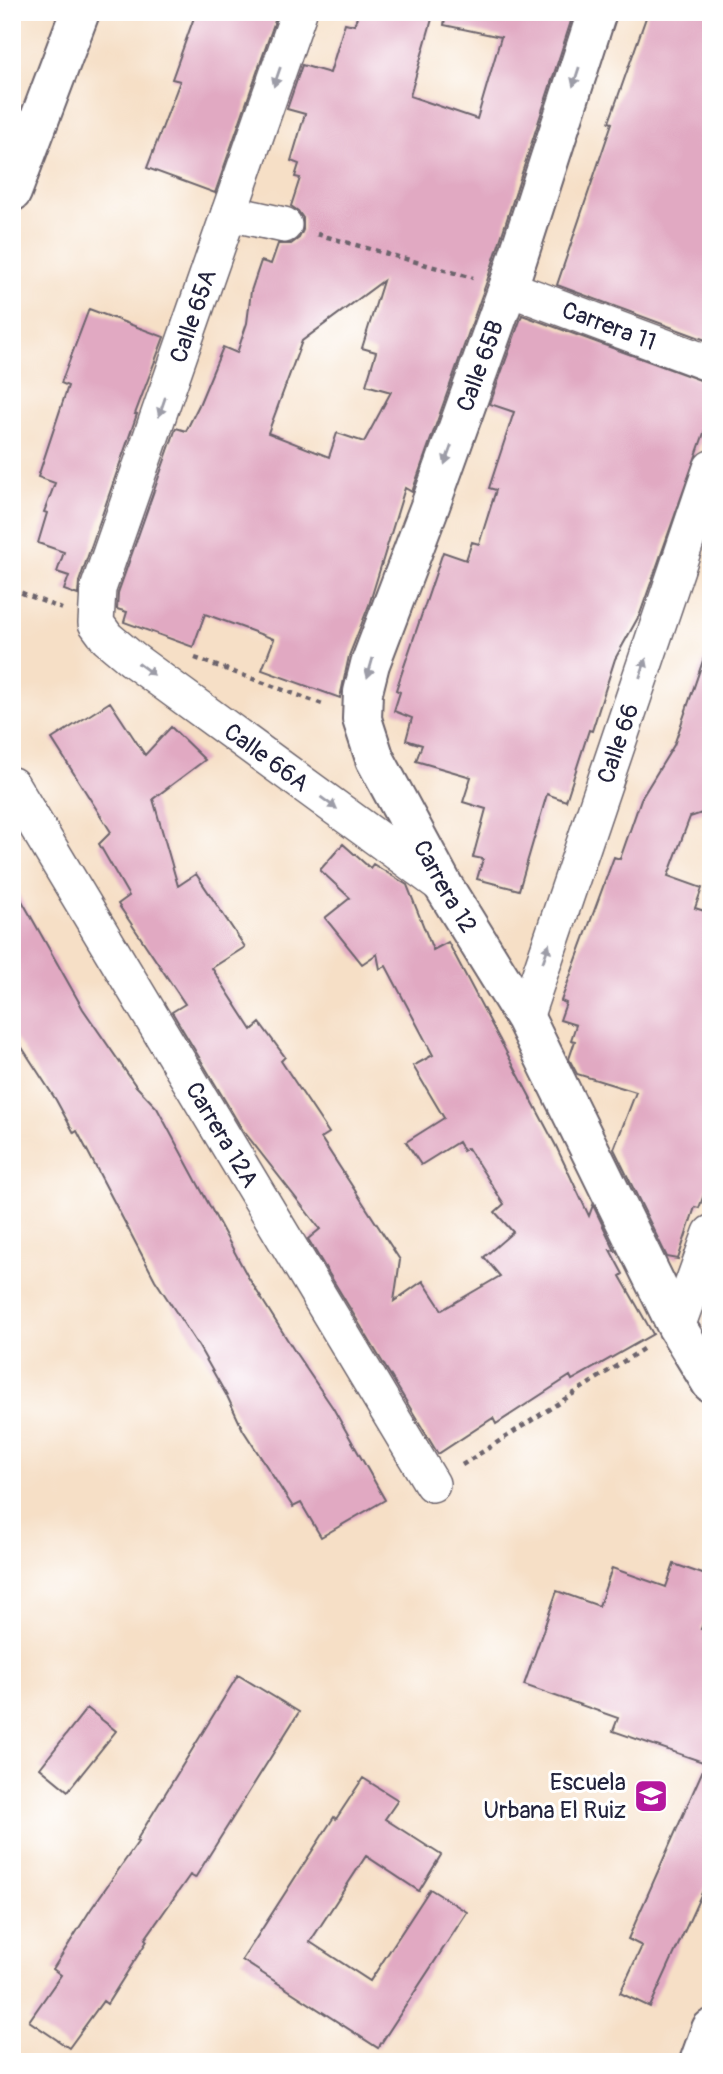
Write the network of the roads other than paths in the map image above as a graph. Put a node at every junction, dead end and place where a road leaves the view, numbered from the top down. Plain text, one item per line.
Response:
1 (80, 12) edge
2 (299, 12) edge
3 (597, 12) edge
4 (12, 192) edge
5 (229, 213) junction
6 (284, 225) road end
7 (508, 288) junction
8 (711, 364) edge
9 (711, 468) edge
10 (96, 623) joint
11 (362, 719) joint
12 (12, 785) edge
13 (444, 887) junction
14 (524, 1018) junction
15 (711, 1233) edge
16 (677, 1327) junction
17 (711, 1383) edge
18 (432, 1484) road end
19 (711, 2029) edge
20 (698, 2062) edge

1 - 4 street
2 -> 5 street, Calle 65A
3 -> 7 street, Calle 65B
5 - 6 street
5 -> 10 street, Calle 65A
7 - 8 street, Carrera 11
7 -> 11 street, Calle 65B
14 -> 9 street, Calle 66
10 -> 13 street, Calle 66A
11 - 13 street, Carrera 12
12 - 18 street, Carrera 12A
13 - 14 street, Carrera 12
14 - 16 street, Carrera 12
15 - 16 street
16 - 17 street, Carrera 12
19 - 20 street

